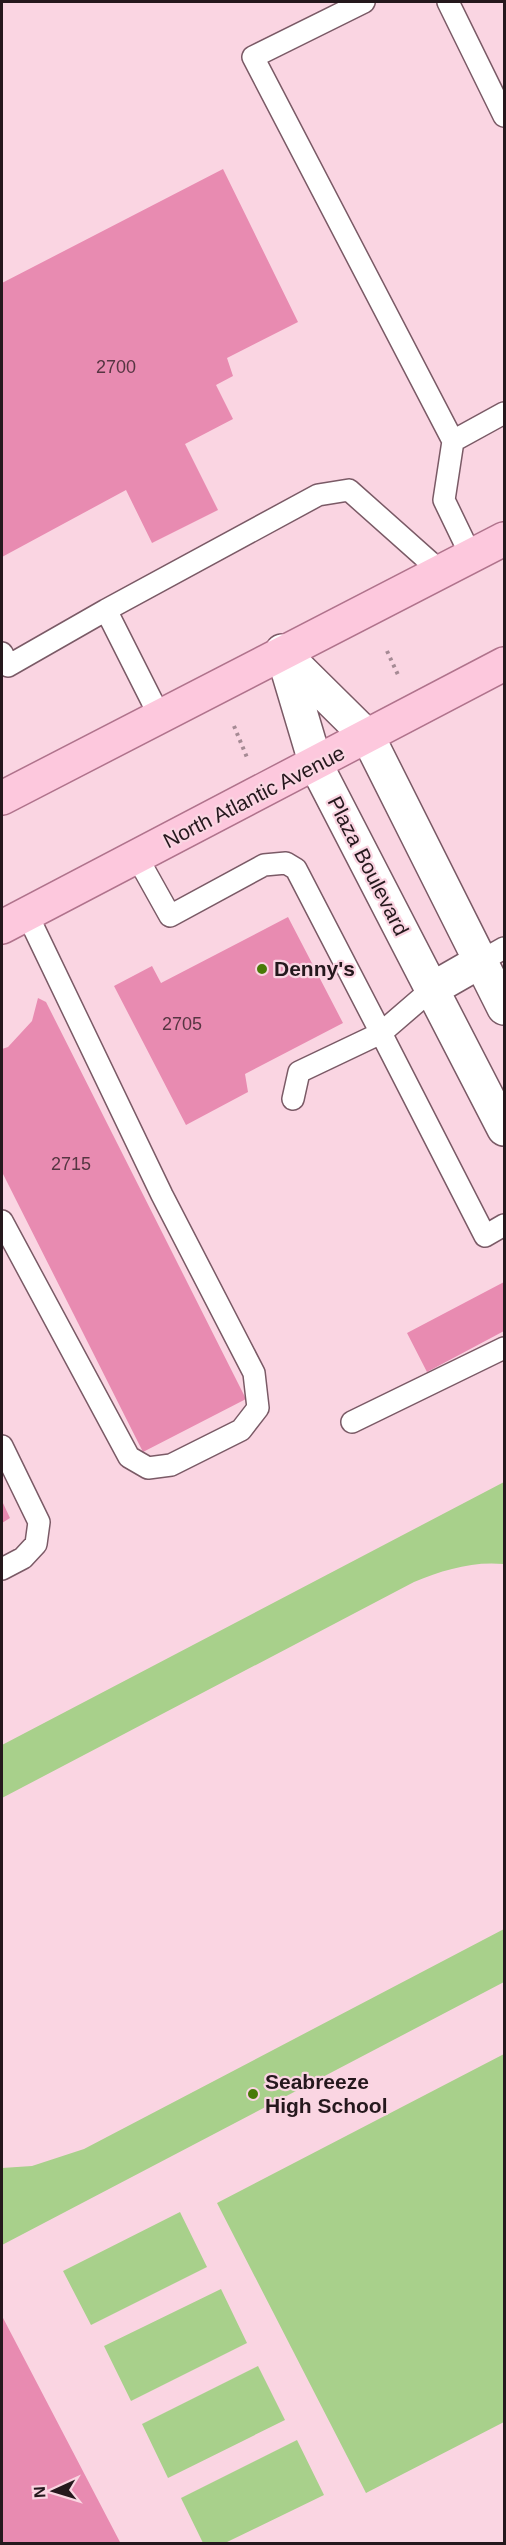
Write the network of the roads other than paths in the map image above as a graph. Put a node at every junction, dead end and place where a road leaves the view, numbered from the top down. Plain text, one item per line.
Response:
1 (364, 2) edge
2 (448, 2) edge
3 (504, 116) edge
4 (504, 413) edge
5 (453, 441) junction
6 (504, 539) edge
7 (471, 556) junction
8 (440, 571) junction
9 (106, 610) junction
10 (282, 651) junction
11 (2, 653) edge
12 (504, 664) edge
13 (159, 715) junction
14 (368, 737) junction
15 (316, 765) junction
16 (2, 798) edge
17 (137, 857) junction
18 (14, 920) edge
19 (493, 954) edge
20 (432, 989) junction
21 (504, 1008) edge
22 (381, 1033) junction
23 (293, 1099) dead end
24 (504, 1129) edge
25 (2, 1221) edge
26 (504, 1226) edge
27 (504, 1348) edge
28 (352, 1422) dead end
29 (2, 1446) edge
30 (2, 1569) edge

1 - 5 lane
2 - 3 lane
4 - 5 lane
5 - 7 lane
6 - 7 main road
7 - 8 main road
8 - 9 lane
8 - 10 main road
9 - 11 lane
9 - 13 lane
10 - 13 main road
10 - 14 street
10 - 15 street, Plaza Boulevard
12 - 14 main road, North Atlantic Avenue
13 - 16 main road
14 - 15 main road, North Atlantic Avenue
14 - 19 street
15 - 17 main road, North Atlantic Avenue
15 - 20 street, Plaza Boulevard
17 - 18 main road, North Atlantic Avenue
17 - 22 lane
18 - 25 lane
19 - 20 street
19 - 21 street
20 - 22 lane
20 - 24 street, Plaza Boulevard
22 - 23 lane
22 - 26 lane
27 - 28 lane
29 - 30 lane

